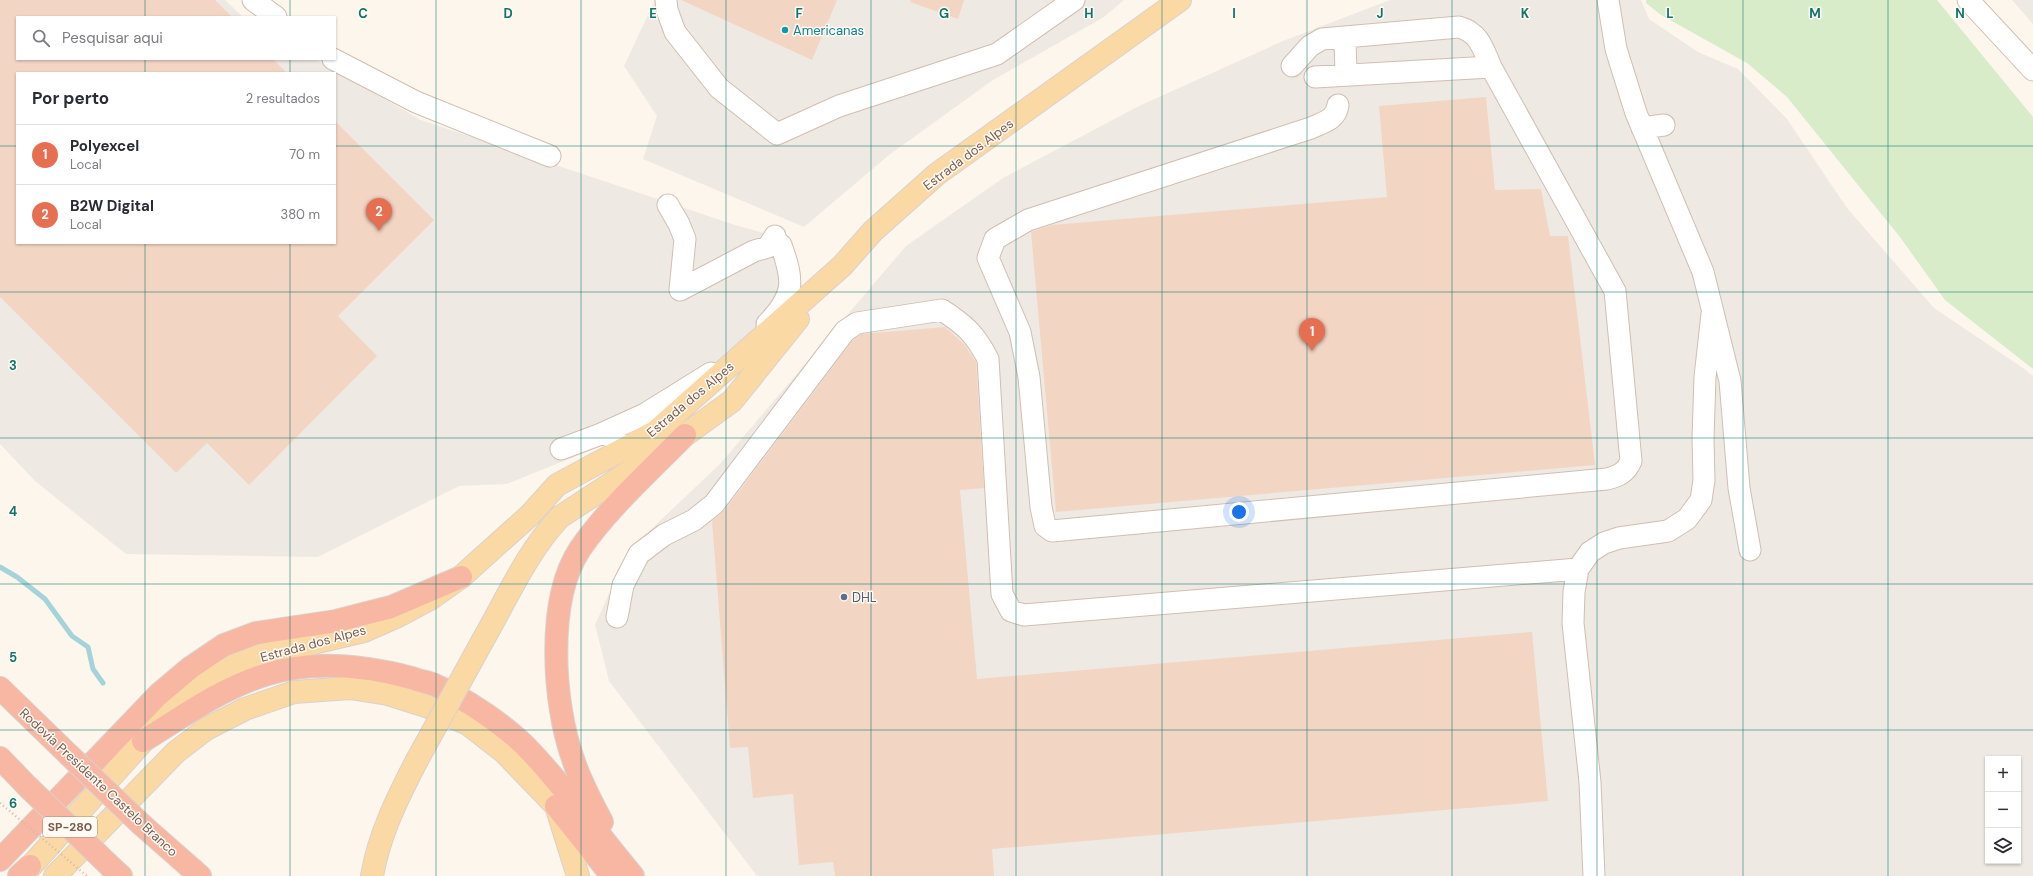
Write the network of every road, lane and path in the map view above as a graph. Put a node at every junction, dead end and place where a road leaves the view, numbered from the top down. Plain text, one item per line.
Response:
1 (253, 0) edge
2 (666, 0) edge
3 (1074, 0) edge
4 (1180, 0) edge
5 (1608, 0) edge
6 (1968, 0) edge
7 (275, 16) edge
8 (1345, 37) junction
9 (335, 60) edge
10 (1292, 66) dead end
11 (1491, 67) junction
12 (2033, 70) edge
13 (1346, 76) junction
14 (1315, 77) dead end
15 (1338, 104) dead end
16 (1664, 125) dead end
17 (1642, 128) junction
18 (550, 156) dead end
19 (668, 205) dead end
20 (842, 266) junction
21 (1712, 314) junction
22 (655, 432) junction
23 (602, 434) junction
24 (685, 435) junction
25 (561, 449) dead end
26 (1750, 550) dead end
27 (1578, 570) junction
28 (461, 577) junction
29 (617, 617) dead end
30 (0, 688) edge
31 (143, 741) junction
32 (0, 758) edge
33 (0, 803) edge
34 (556, 806) junction
35 (0, 860) edge
36 (116, 871) edge
37 (24, 873) edge
38 (624, 874) edge
39 (55, 876) edge
40 (87, 876) edge
41 (200, 876) edge
42 (372, 876) edge
43 (578, 876) edge
44 (1594, 876) edge

1 - 7 street
2 - 3 street
4 - 20 main road, Estrada dos Alpes
5 - 17 street
6 - 12 street
8 - 10 street
8 - 11 street
8 - 13 street
9 - 18 street
11 - 13 street
11 - 15 street
13 - 14 street
16 - 17 street
17 - 21 street
19 - 23 street
20 - 22 main road, Estrada dos Alpes
20 - 24 main road
21 - 26 street
21 - 27 street
22 - 23 street
22 - 28 main road, Estrada dos Alpes
23 - 25 street
24 - 38 highway
24 - 42 main road, bridge
27 - 29 street
27 - 44 street
28 - 31 main road, Estrada dos Alpes
28 - 35 highway
30 - 41 highway, Rodovia Presidente Castelo Branco, bridge
31 - 37 main road, Estrada dos Alpes
31 - 38 highway
32 - 36 highway, SP-280, bridge
33 - 40 path, bridge
34 - 38 highway
34 - 39 main road
34 - 43 main road

